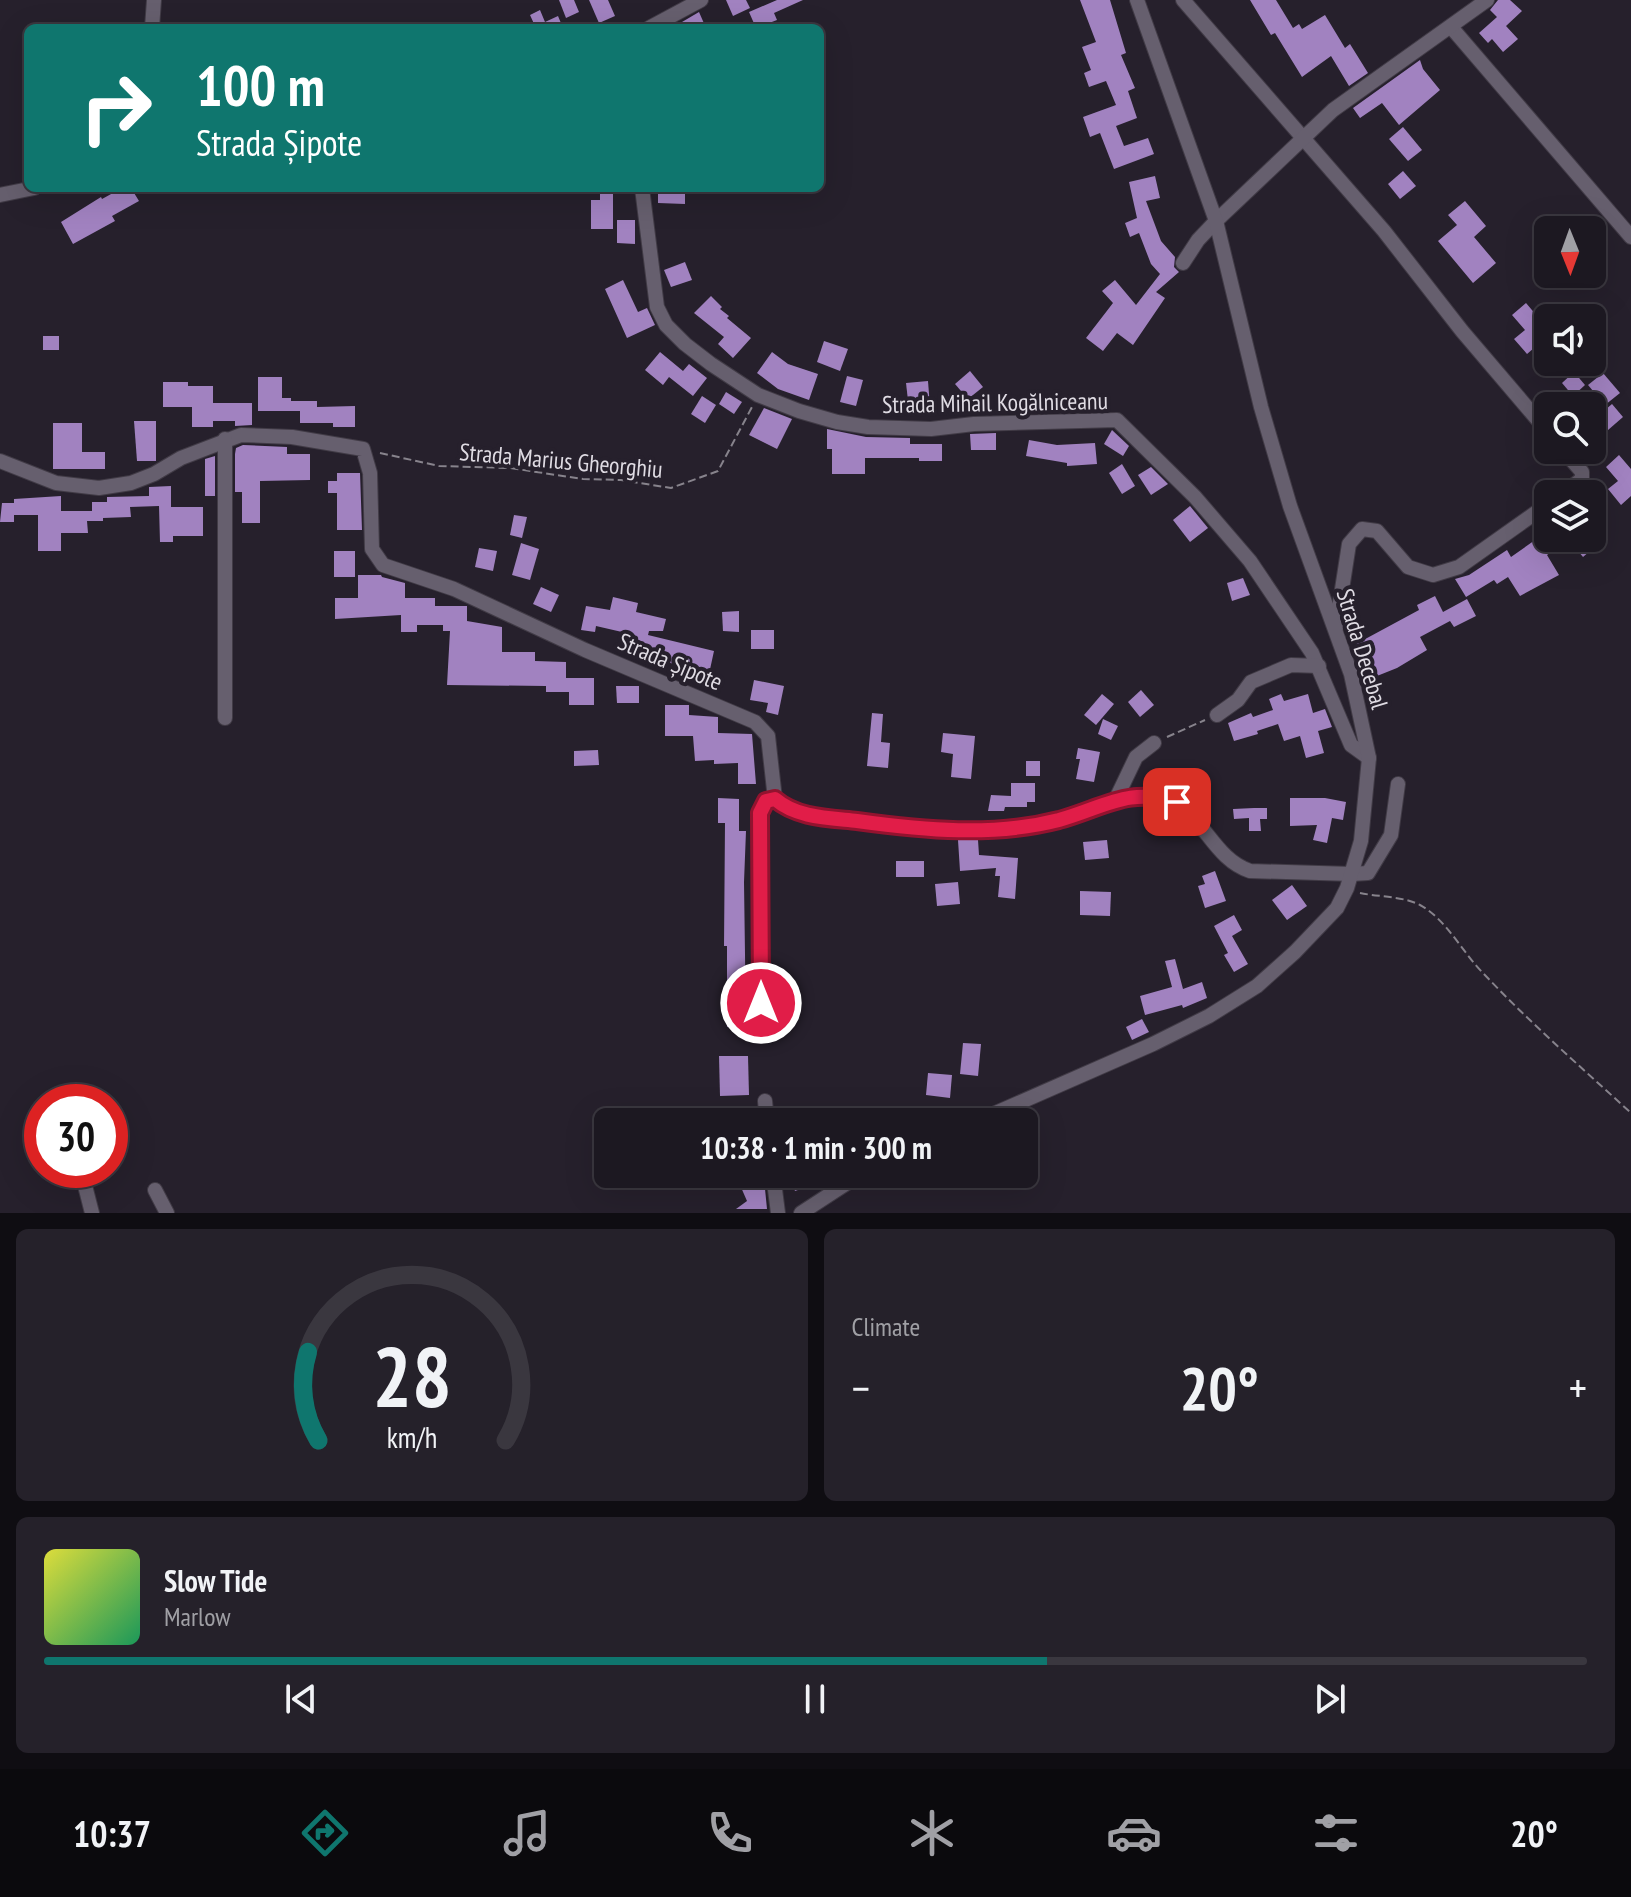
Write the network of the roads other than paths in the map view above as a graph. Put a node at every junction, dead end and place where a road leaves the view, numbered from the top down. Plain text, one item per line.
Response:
1 (154, 0) edge
2 (701, 0) edge
3 (1137, 0) edge
4 (1183, 0) edge
5 (1487, 0) edge
6 (152, 24) edge
7 (656, 24) edge
8 (1451, 27) junction
9 (1302, 140) junction
10 (24, 190) edge
11 (643, 192) edge
12 (0, 195) edge
13 (1216, 221) junction
14 (1631, 237) edge
15 (1183, 263) dead end
16 (1534, 416) edge
17 (225, 439) junction
18 (0, 461) edge
19 (1534, 514) edge
20 (1336, 632) junction
21 (1319, 666) junction
22 (1217, 715) road end
23 (225, 718) dead end
24 (1154, 743) road end
25 (1369, 758) junction
26 (1398, 784) dead end
27 (775, 799) junction
28 (1115, 801) junction
29 (1350, 881) junction
30 (761, 1003) dead end
31 (765, 1101) dead end
32 (766, 1108) edge
33 (1007, 1108) edge
34 (86, 1188) edge
35 (775, 1188) edge
36 (839, 1188) edge
37 (155, 1190) dead end
38 (92, 1213) edge
39 (167, 1213) edge
40 (778, 1213) edge
41 (801, 1213) edge

1 - 6 street
2 - 7 street
3 - 13 street, Strada Decebal
4 - 9 street
5 - 8 street
8 - 9 street
8 - 14 street
9 - 13 street
9 - 16 street
10 - 12 street
11 - 21 street, Strada Mihail Kogălniceanu
13 - 15 street
13 - 20 street, Strada Decebal
17 - 18 street
17 - 23 street
17 - 27 street, Strada Șipote
19 - 20 street
20 - 25 street, Strada Decebal
21 - 22 street
21 - 25 street, Strada Mihail Kogălniceanu
24 - 28 street
25 - 29 street, Strada Decebal
26 - 29 street
27 - 28 street
27 - 30 street
28 - 29 street
29 - 33 street, Strada Decebal
31 - 32 street
34 - 38 street
35 - 40 street
36 - 41 street
37 - 39 street

